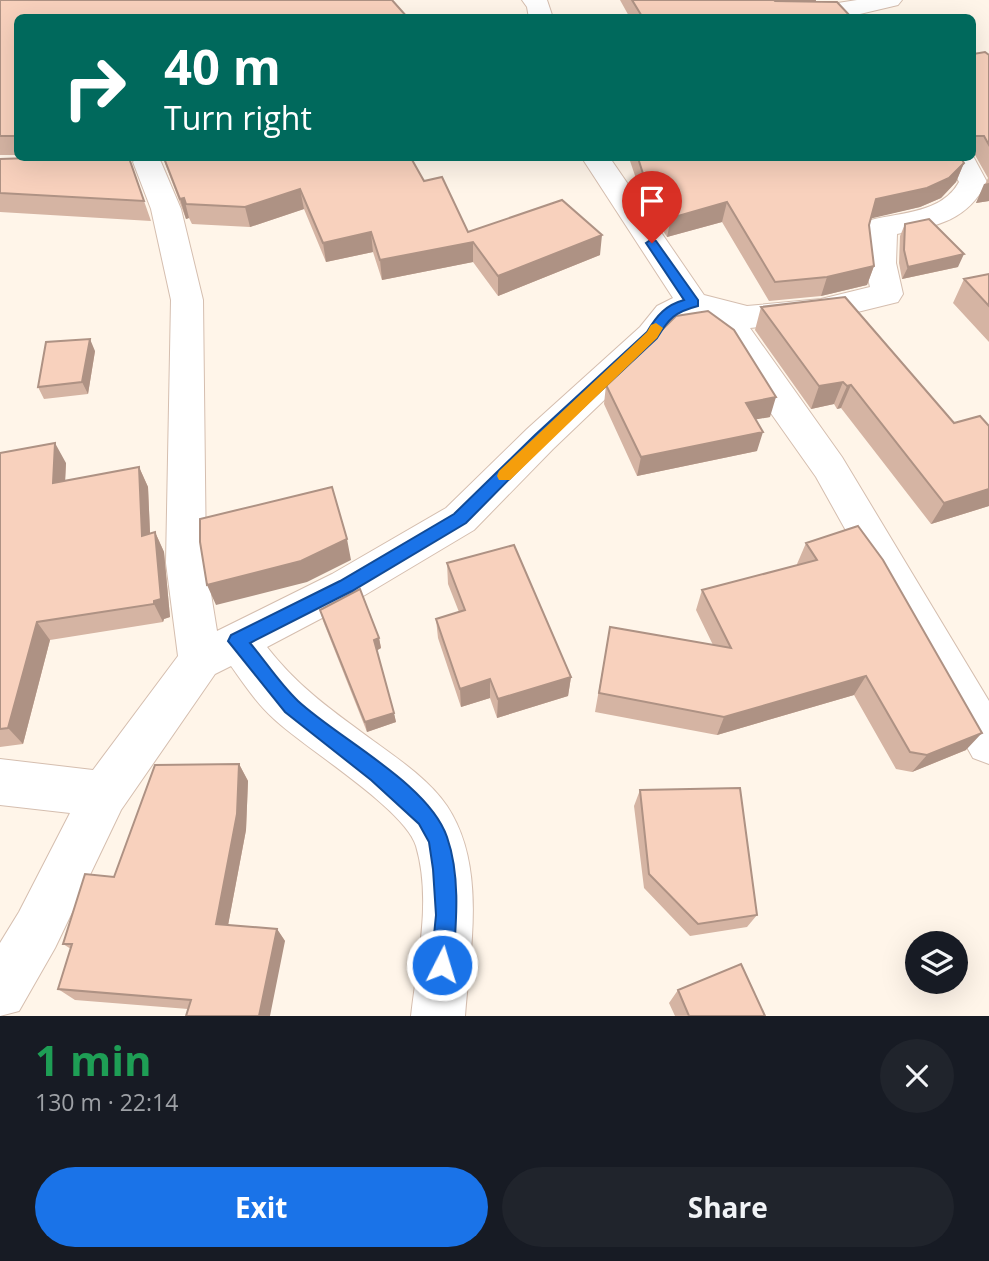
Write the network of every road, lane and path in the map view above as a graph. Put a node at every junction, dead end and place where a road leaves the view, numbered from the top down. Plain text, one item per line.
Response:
1 (890, 0) edge
2 (842, 14) edge
3 (143, 161) edge
4 (598, 161) edge
5 (974, 179) edge
6 (693, 303) junction
7 (219, 650) junction
8 (989, 743) edge
9 (0, 782) edge
10 (104, 794) junction
11 (0, 992) edge
12 (438, 1016) edge

1 - 2 street
3 - 7 street
4 - 6 street
5 - 6 street
6 - 7 street
6 - 8 street
7 - 10 street
7 - 12 street
9 - 10 street
10 - 11 street

